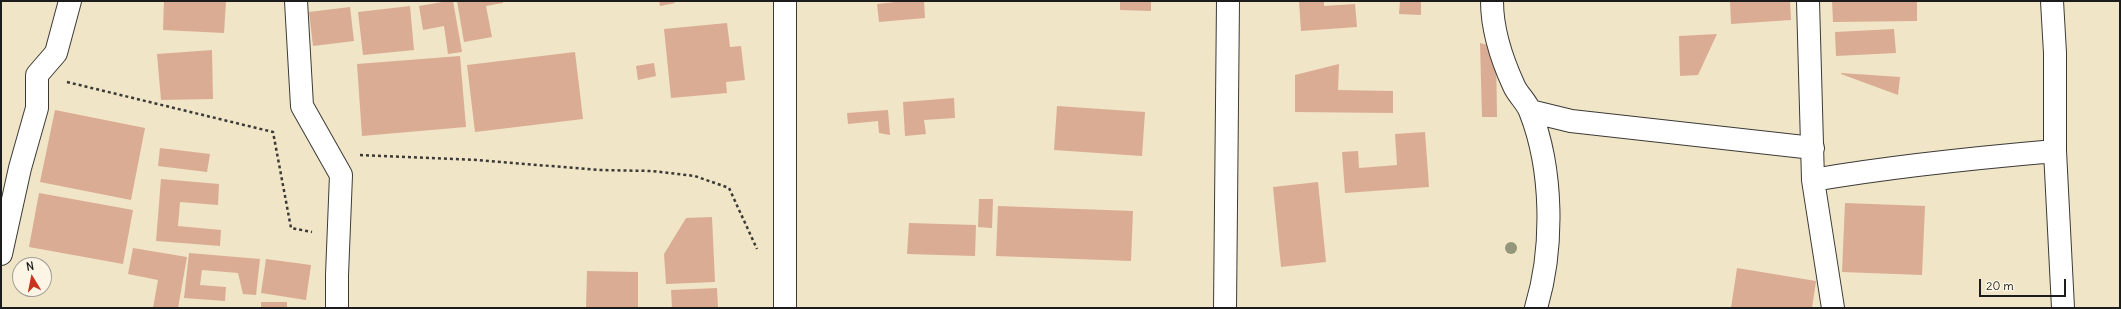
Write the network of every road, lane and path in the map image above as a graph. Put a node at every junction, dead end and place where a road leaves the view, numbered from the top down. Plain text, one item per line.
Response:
1 (70, 1) edge
2 (296, 1) edge
3 (785, 1) edge
4 (1228, 1) edge
5 (1492, 1) edge
6 (1808, 1) edge
7 (2052, 1) edge
8 (37, 75) junction
9 (1530, 111) junction
10 (1813, 148) junction
11 (2056, 151) junction
12 (328, 152) junction
13 (1813, 180) junction
14 (338, 237) junction
15 (1, 254) edge
16 (760, 255) dead end
17 (337, 308) edge
18 (786, 308) edge
19 (1225, 308) edge
20 (1536, 308) edge
21 (1832, 308) edge
22 (2063, 308) edge

1 - 8 street
2 - 12 street
3 - 18 street
4 - 19 street
5 - 9 street
6 - 10 street
7 - 11 street
8 - 14 path
8 - 15 street
9 - 10 street
9 - 20 street
10 - 13 street
11 - 13 street
11 - 22 street
12 - 14 street
12 - 16 path
13 - 21 street
14 - 17 street

